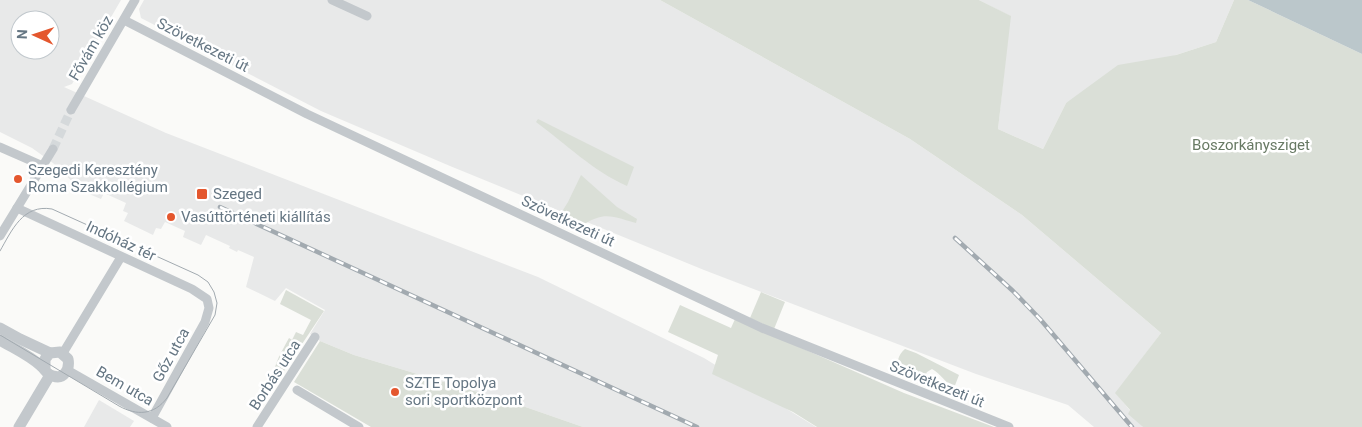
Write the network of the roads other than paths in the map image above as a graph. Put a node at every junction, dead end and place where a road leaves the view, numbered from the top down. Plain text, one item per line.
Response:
1 (135, 0) edge
2 (332, 0) edge
3 (367, 16) dead end
4 (124, 20) junction
5 (71, 110) tunnel mouth
6 (0, 147) edge
7 (53, 149) tunnel mouth
8 (43, 166) junction
9 (17, 208) junction
10 (0, 236) edge
11 (121, 256) junction
12 (209, 304) joint
13 (0, 328) edge
14 (316, 338) dead end
15 (0, 340) edge
16 (50, 353) junction
17 (63, 353) junction
18 (67, 370) junction
19 (47, 372) junction
20 (297, 390) dead end
21 (152, 418) junction
22 (19, 427) edge
23 (167, 427) edge
24 (257, 427) edge
25 (359, 427) edge
26 (1009, 427) edge

1 - 4 street, Fővám köz
2 - 3 street
4 - 5 street, Fővám köz
4 - 26 street, Szövetkezeti út
6 - 8 street
7 - 8 street
8 - 9 street
9 - 10 street
9 - 11 street, Indóház tér
11 - 12 street, Indóház tér
11 - 17 street
12 - 21 street, Gőz utca
13 - 16 street
14 - 24 street, Borbás utca
15 - 19 street
16 - 17 street
16 - 19 street
17 - 18 street
18 - 19 street
18 - 21 street, Bem utca
19 - 22 street
20 - 25 street
21 - 23 street, Bem utca

